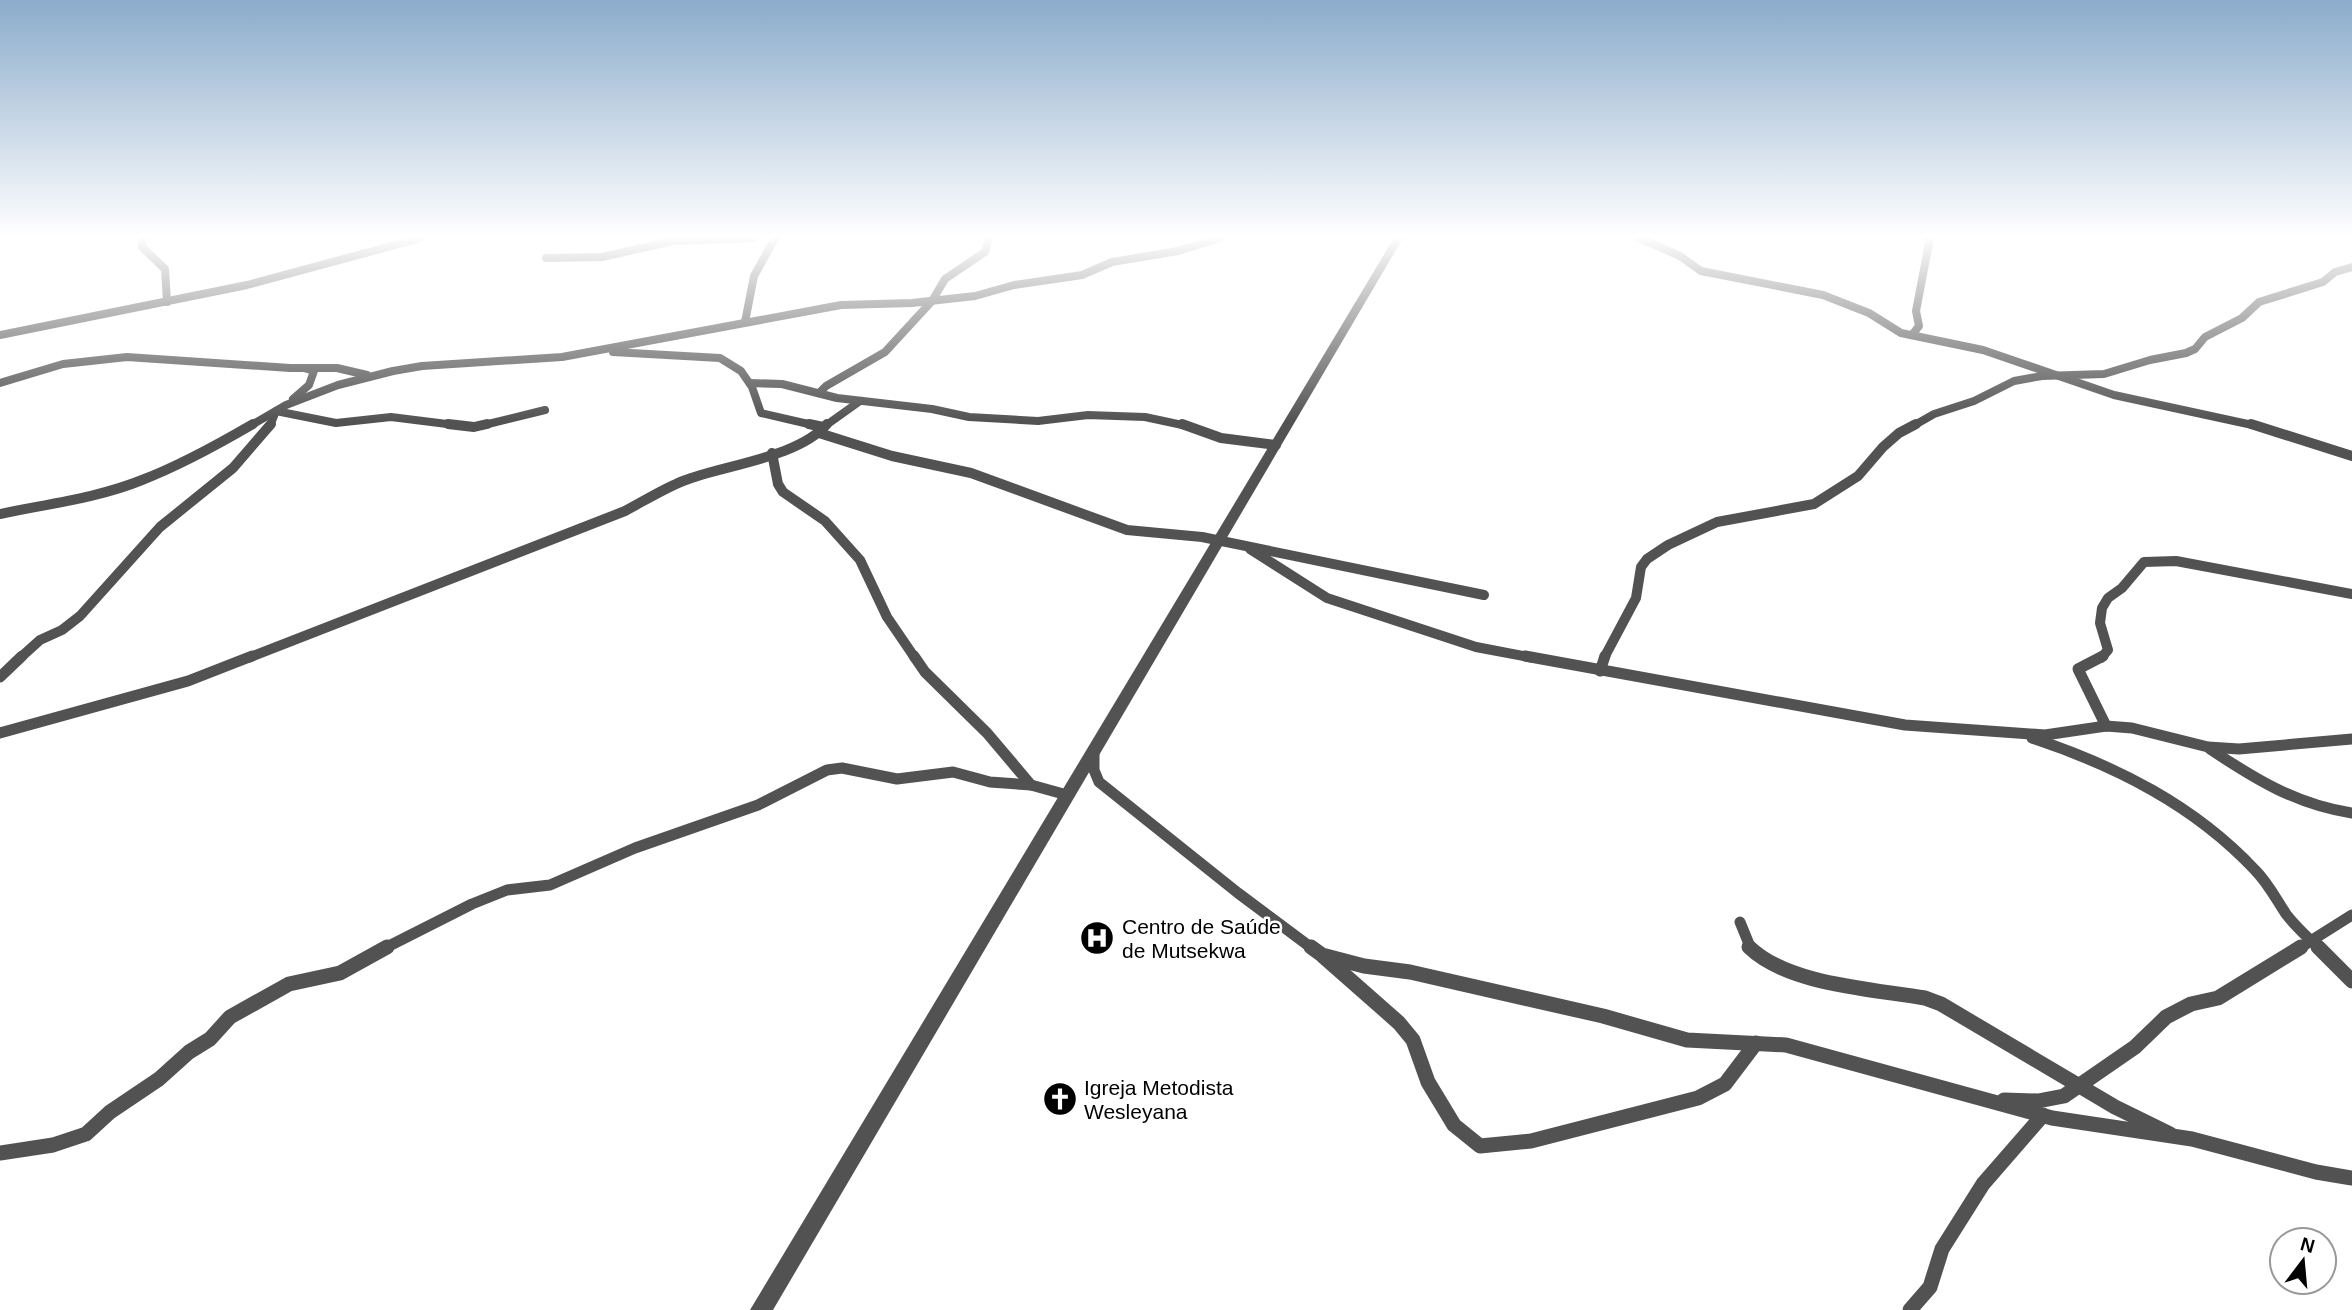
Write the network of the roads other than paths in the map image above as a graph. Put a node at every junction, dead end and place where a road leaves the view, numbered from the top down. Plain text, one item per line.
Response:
1 (166, 299) edge
2 (180, 299) edge
3 (751, 299) edge
4 (948, 299) edge
5 (1363, 299) edge
6 (1834, 299) edge
7 (1918, 299) edge
8 (2268, 299) edge
9 (932, 301) junction
10 (167, 302) junction
11 (746, 322) junction
12 (0, 335) edge
13 (1913, 335) junction
14 (592, 351) junction
15 (302, 368) junction
16 (2060, 375) junction
17 (372, 376) junction
18 (0, 383) edge
19 (750, 383) junction
20 (820, 393) junction
21 (860, 401) junction
22 (286, 405) junction
23 (545, 410) dead end
24 (276, 411) junction
25 (821, 430) junction
26 (1276, 445) junction
27 (772, 453) junction
28 (2352, 456) edge
29 (0, 513) edge
30 (1222, 535) junction
31 (1250, 549) junction
32 (2352, 594) edge
33 (1483, 595) dead end
34 (1600, 671) junction
35 (0, 677) edge
36 (2106, 726) junction
37 (0, 733) edge
38 (2020, 735) junction
39 (2352, 739) edge
40 (2208, 747) junction
41 (1094, 751) junction
42 (1099, 782) junction
43 (1031, 785) junction
44 (1070, 791) junction
45 (2352, 813) edge
46 (2352, 915) edge
47 (1740, 922) dead end
48 (2310, 939) junction
49 (1322, 955) junction
50 (2352, 981) edge
51 (1756, 1043) junction
52 (2079, 1086) junction
53 (1991, 1100) junction
54 (2043, 1115) junction
55 (2179, 1138) junction
56 (0, 1153) edge
57 (2352, 1178) edge
58 (761, 1310) edge
59 (1910, 1310) edge

1 - 10 street
2 - 10 street
3 - 11 street
4 - 9 street
5 - 26 street
6 - 13 street
7 - 13 street
8 - 16 street
9 - 11 street
9 - 20 street
10 - 12 street
11 - 14 street
13 - 16 street
14 - 17 street
14 - 19 street
15 - 17 street
15 - 18 street
15 - 22 street
16 - 28 street
16 - 34 street
17 - 22 street
19 - 20 street
19 - 25 street
20 - 21 street
21 - 25 street
21 - 26 street
22 - 24 street
23 - 24 street
24 - 29 street
24 - 35 street
25 - 27 street
25 - 30 street
26 - 30 street
27 - 37 street
27 - 43 street
30 - 31 street
30 - 41 street
31 - 33 street
31 - 34 street
32 - 36 street
34 - 38 street
36 - 38 street
36 - 40 street
38 - 48 street
39 - 40 street
40 - 45 street
41 - 42 street
41 - 44 street
42 - 44 street
42 - 49 street
43 - 44 street
43 - 56 street
44 - 58 street
46 - 48 street
47 - 52 street
48 - 50 street
48 - 52 street
49 - 51 street
49 - 51 street
51 - 53 street
52 - 53 street
52 - 55 street
53 - 54 street
54 - 55 street
54 - 59 street
55 - 57 street

